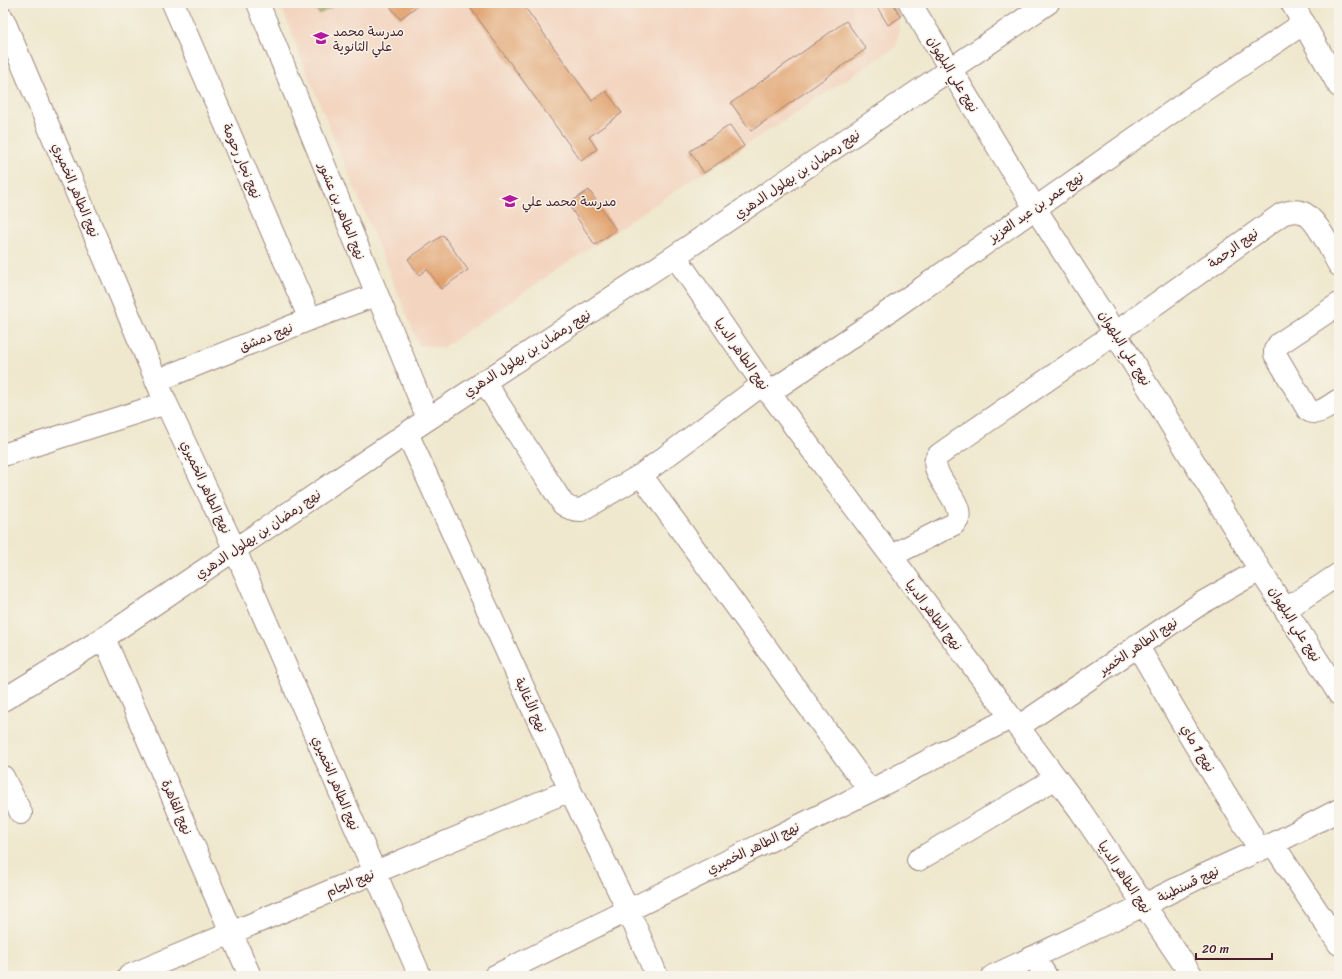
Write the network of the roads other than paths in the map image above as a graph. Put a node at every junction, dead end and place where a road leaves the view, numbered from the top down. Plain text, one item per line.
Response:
1 (174, 3) edge
2 (258, 3) edge
3 (910, 3) edge
4 (1048, 3) edge
5 (1292, 3) edge
6 (3, 19) edge
7 (1304, 23) junction
8 (951, 70) junction
9 (1339, 86) edge
10 (1035, 208) junction
11 (675, 256) junction
12 (1339, 265) edge
13 (376, 295) junction
14 (1339, 304) edge
15 (310, 319) junction
16 (1115, 333) junction
17 (156, 381) junction
18 (484, 382) junction
19 (766, 389) junction
20 (1339, 400) edge
21 (166, 403) junction
22 (428, 418) junction
23 (407, 433) junction
24 (3, 455) edge
25 (641, 475) junction
26 (236, 550) junction
27 (891, 556) junction
28 (1260, 570) junction
29 (1339, 574) edge
30 (1286, 609) junction
31 (104, 638) junction
32 (1137, 645) junction
33 (1339, 694) edge
34 (3, 700) edge
35 (1014, 722) junction
36 (3, 777) edge
37 (1056, 778) junction
38 (570, 790) junction
39 (870, 791) junction
40 (1339, 810) edge
41 (21, 813) dead end
42 (1267, 847) junction
43 (918, 860) dead end
44 (375, 873) junction
45 (1144, 905) junction
46 (628, 910) junction
47 (232, 933) junction
48 (1339, 944) edge
49 (1034, 957) junction
50 (129, 976) edge
51 (250, 976) edge
52 (420, 976) edge
53 (495, 976) edge
54 (657, 976) edge
55 (993, 976) edge
56 (1046, 976) edge
57 (1192, 976) edge

1 - 15 street, نهج نجار رحومة
2 - 13 street, نهج الطاهر بن عشور
3 - 8 street, نهج علي البلهوان
4 - 8 street, نهج رمضان بن بهلول الدهري
5 - 7 street
6 - 17 street, نهج الطاهر الخميري
7 - 9 street
7 - 10 street, نهج عمر بن عبد العزيز
8 - 10 street, نهج علي البلهوان
8 - 11 street, نهج رمضان بن بهلول الدهري
10 - 16 street, نهج علي البلهوان
10 - 19 street, نهج عمر بن عبد العزيز
11 - 18 street, نهج رمضان بن بهلول الدهري
11 - 19 street, نهج الطاهر الدبيا
12 - 16 street, نهج الرحمة
13 - 15 street, نهج دمشق
13 - 22 street, نهج الطاهر بن عشور
14 - 20 street
15 - 17 street, نهج دمشق
16 - 27 street
16 - 28 street, نهج علي البلهوان
17 - 21 street, نهج الطاهر الخميري
18 - 22 street, نهج رمضان بن بهلول الدهري
18 - 25 street, نهج عمر بن عبد العزيز
19 - 25 street, نهج عمر بن عبد العزيز
19 - 27 street, نهج الطاهر الدبيا
21 - 24 street
21 - 26 street, نهج الطاهر الخميري
22 - 23 street, نهج رمضان بن بهلول الدهري
23 - 26 street, نهج رمضان بن بهلول الدهري
23 - 38 street, نهج الأغالبة
25 - 39 street
26 - 31 street, نهج رمضان بن بهلول الدهري
26 - 44 street, نهج الطاهر الخميري
27 - 35 street, نهج الطاهر الدبيا
28 - 30 street, نهج علي البلهوان
28 - 32 street, نهج الطاهر الخمير
29 - 30 street
30 - 33 street, نهج علي البلهوان
31 - 34 street, نهج رمضان بن بهلول الدهري
31 - 47 street, نهج القاهرة
32 - 35 street, نهج الطاهر الخمير
32 - 42 street, نهج 1 ماي
35 - 37 street, نهج الطاهر الدبيا
35 - 39 street, نهج الطاهر الخميري
36 - 41 street
37 - 43 street
37 - 45 street, نهج الطاهر الدبيا
38 - 44 street, نهج الجام
38 - 46 street, نهج الأغالبة
39 - 46 street, نهج الطاهر الخميري
40 - 42 street, نهج قسنطينة
42 - 45 street, نهج قسنطينة
42 - 48 street, نهج 1 ماي
44 - 47 street, نهج الجام
44 - 52 street, نهج الطاهر الخميري
45 - 49 street, نهج قسنطينة
45 - 57 street, نهج الطاهر الدبيا
46 - 53 street, نهج الطاهر الخميري
46 - 54 street, نهج الأغالبة
47 - 50 street, نهج الجام
47 - 51 street, نهج القاهرة
49 - 55 street, نهج قسنطينة
49 - 56 street

